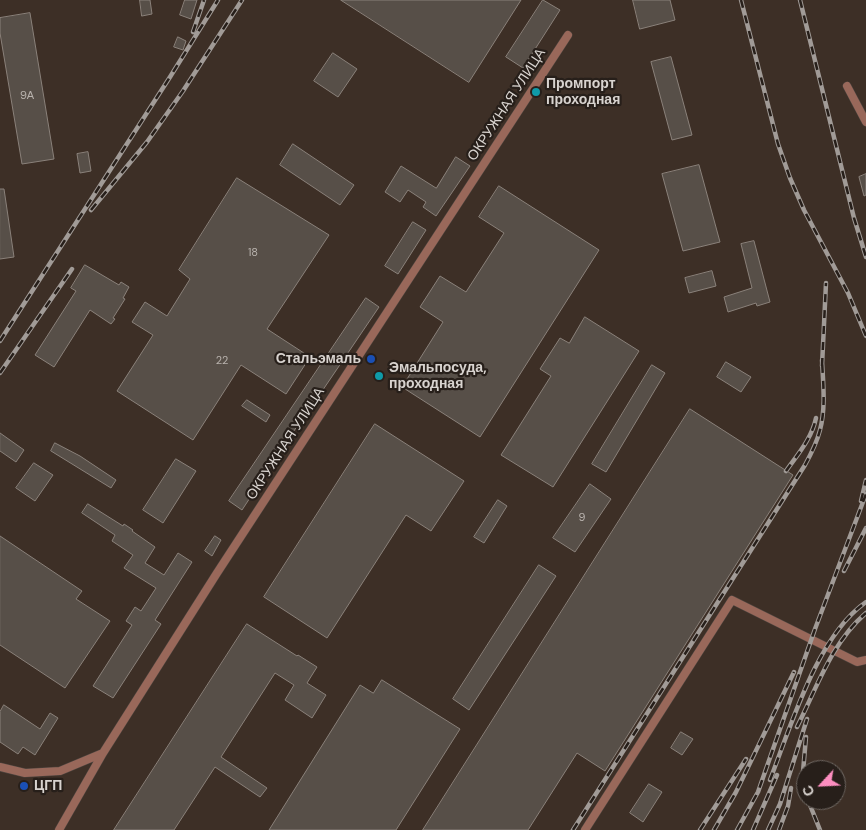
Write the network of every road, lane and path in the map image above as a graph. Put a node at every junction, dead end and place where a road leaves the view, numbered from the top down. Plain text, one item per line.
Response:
1 (568, 35) dead end
2 (847, 86) dead end
3 (866, 122) edge
4 (866, 660) edge
5 (103, 753) junction
6 (0, 766) edge
7 (59, 830) edge
8 (585, 830) edge

1 - 5 street, ОКРУЖНАЯ УЛИЦА
2 - 3 street
4 - 8 street
5 - 6 street
5 - 7 street, ОКРУЖНАЯ УЛИЦА

